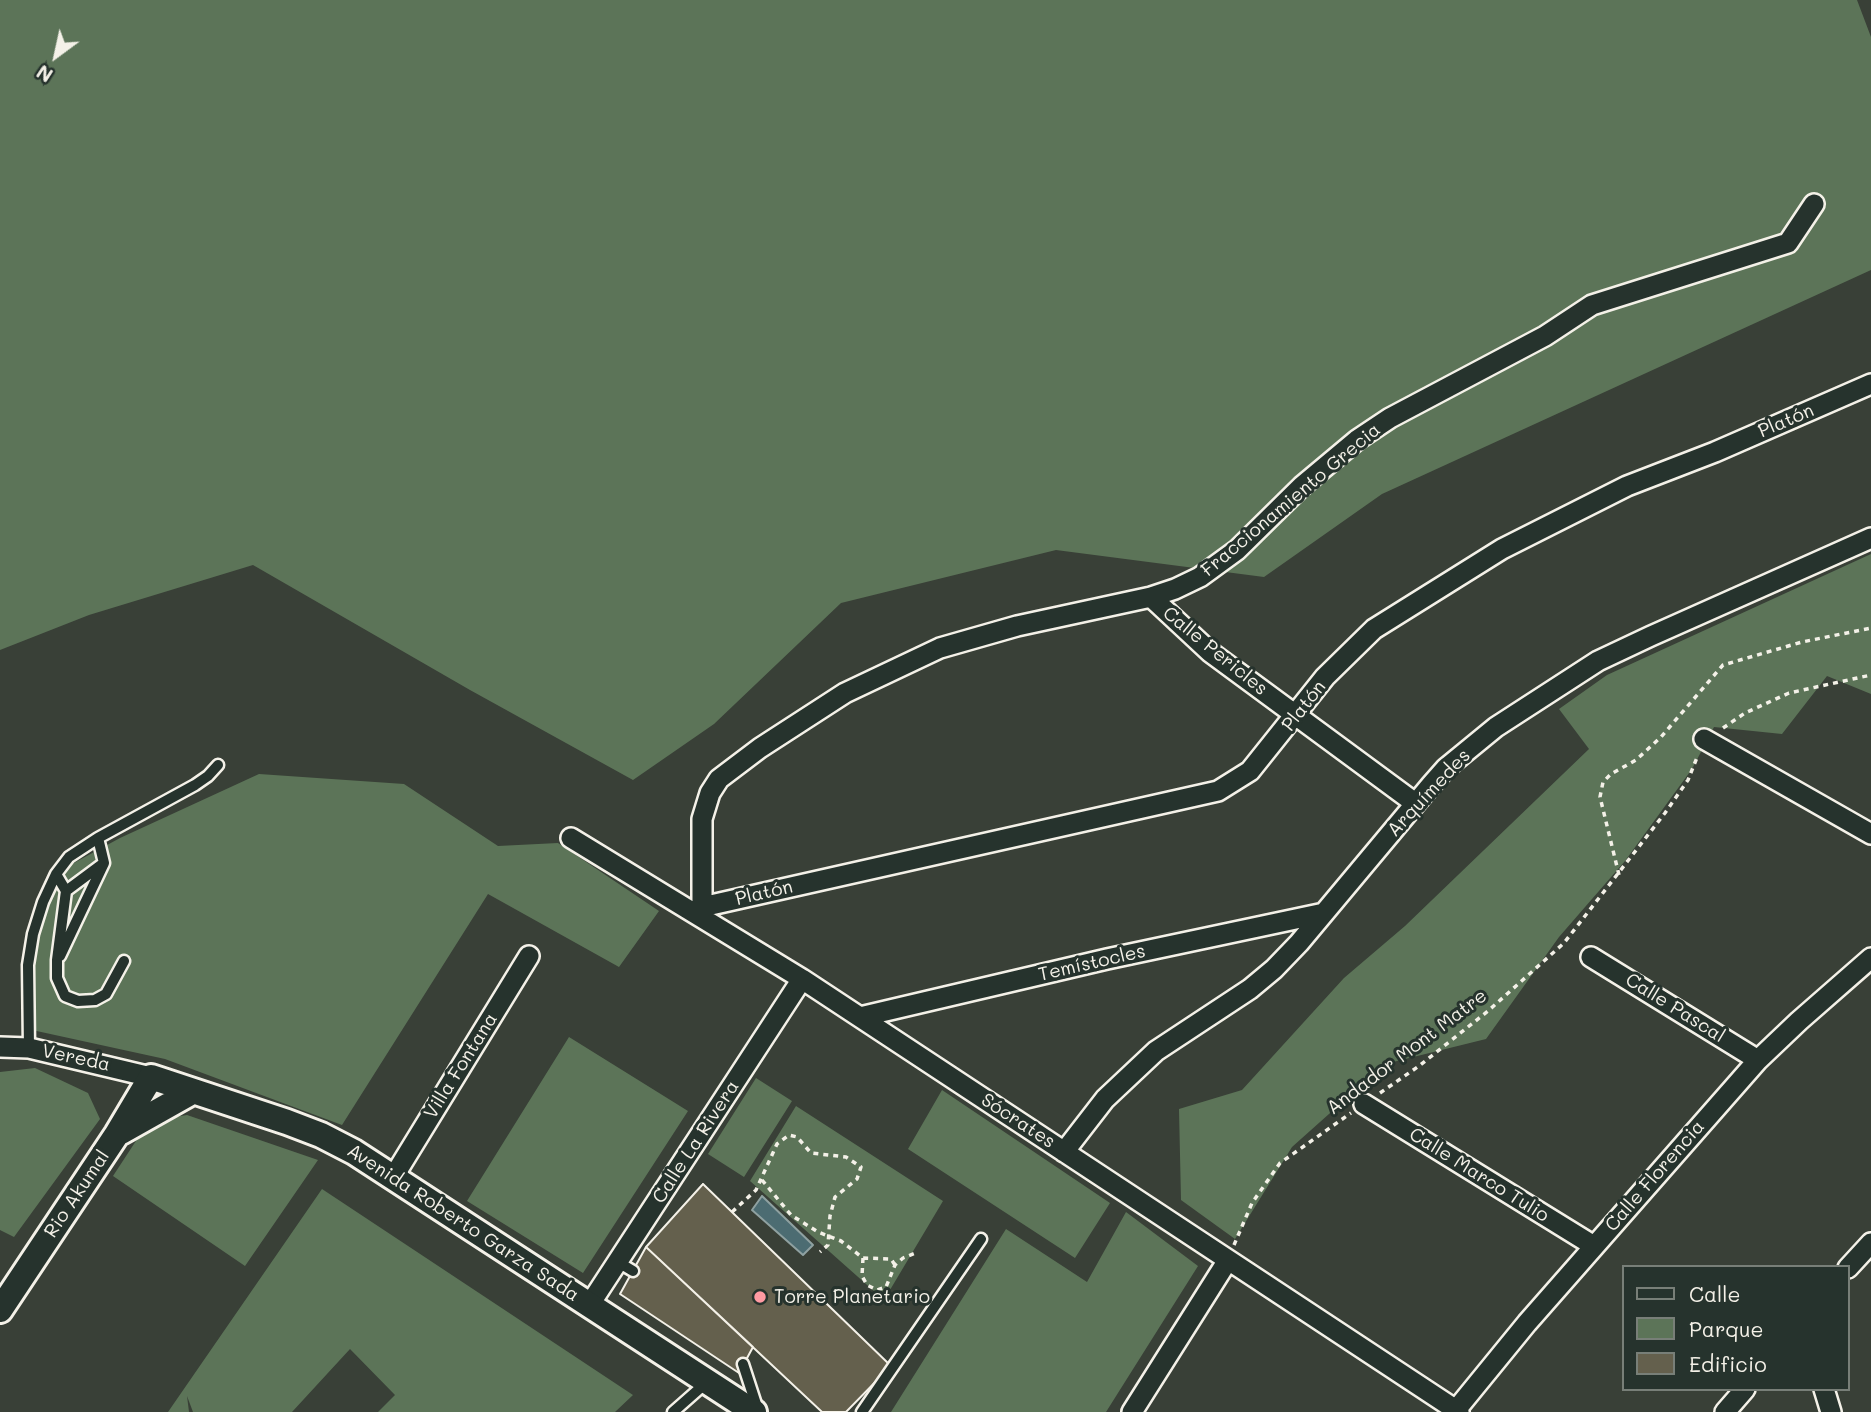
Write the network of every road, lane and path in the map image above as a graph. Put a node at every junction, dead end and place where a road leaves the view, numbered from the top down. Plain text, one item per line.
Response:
1 (1814, 204) dead end
2 (1871, 384) edge
3 (1871, 538) edge
4 (1151, 597) junction
5 (1296, 716) junction
6 (1704, 739) dead end
7 (218, 765) dead end
8 (1415, 803) junction
9 (1871, 834) edge
10 (98, 838) junction
11 (571, 838) dead end
12 (104, 863) junction
13 (55, 874) junction
14 (1619, 875) dead end
15 (66, 891) junction
16 (700, 911) junction
17 (1324, 914) junction
18 (529, 956) dead end
19 (1591, 957) dead end
20 (1871, 958) edge
21 (57, 960) junction
22 (124, 961) dead end
23 (802, 979) junction
24 (860, 1017) junction
25 (0, 1047) edge
26 (29, 1048) junction
27 (1758, 1060) junction
28 (151, 1077) junction
29 (192, 1092) junction
30 (1364, 1104) junction
31 (117, 1134) junction
32 (1064, 1152) junction
33 (394, 1176) junction
34 (762, 1180) junction
35 (732, 1212) dead end
36 (827, 1236) junction
37 (981, 1238) dead end
38 (1871, 1243) edge
39 (1594, 1246) junction
40 (820, 1252) dead end
41 (918, 1252) dead end
42 (863, 1258) junction
43 (1228, 1260) junction
44 (895, 1265) junction
45 (1850, 1266) edge
46 (590, 1304) junction
47 (0, 1310) edge
48 (743, 1364) dead end
49 (708, 1382) junction
50 (1743, 1391) edge
51 (1825, 1391) edge
52 (1457, 1411) edge
53 (673, 1412) edge
54 (754, 1412) edge
55 (862, 1412) edge
56 (1132, 1412) edge
57 (1725, 1412) edge
58 (1831, 1412) edge

1 - 4 street, Fraccionamiento Grecia
2 - 5 street, Platón
3 - 8 street, Arquímedes
4 - 5 street, Calle Pericles
4 - 16 street, Fraccionamiento Grecia
5 - 8 street, Calle Pericles
5 - 16 street, Platón
6 - 9 street
7 - 10 lane
8 - 17 street, Arquímedes
10 - 12 lane
10 - 13 lane
11 - 16 street, Sócrates
12 - 15 lane
12 - 21 lane
13 - 15 lane
13 - 26 lane
14 - 30 path, Andador Mont Matre
15 - 21 lane
16 - 23 street, Sócrates
17 - 24 street, Temístocles
17 - 32 street, Arquímedes
18 - 33 street, Villa Fontana
19 - 27 street, Calle Pascal
20 - 27 street, Calle Florencia
21 - 22 lane
23 - 24 street, Sócrates
23 - 46 street, Calle La Rivera
24 - 32 street, Sócrates
25 - 26 street, Vereda
26 - 28 street, Vereda
27 - 39 street, Calle Florencia
28 - 29 street, Avenida Roberto Garza Sada
28 - 31 street, Rio Akumal
29 - 31 street
29 - 33 street, Avenida Roberto Garza Sada
30 - 39 street, Calle Marco Tulio
30 - 43 path, Andador Mont Matre
31 - 47 street, Rio Akumal
32 - 43 street, Sócrates
33 - 46 street, Avenida Roberto Garza Sada
34 - 35 path
34 - 36 path
34 - 36 path
36 - 40 path
36 - 42 path
37 - 55 lane
38 - 45 street
39 - 52 street, Calle Florencia
41 - 44 path
42 - 44 path
42 - 44 path
43 - 52 street, Sócrates
43 - 56 street
46 - 49 street, Avenida Roberto Garza Sada
48 - 54 lane
49 - 53 lane
49 - 54 street, Avenida Roberto Garza Sada
50 - 57 street
51 - 58 street

